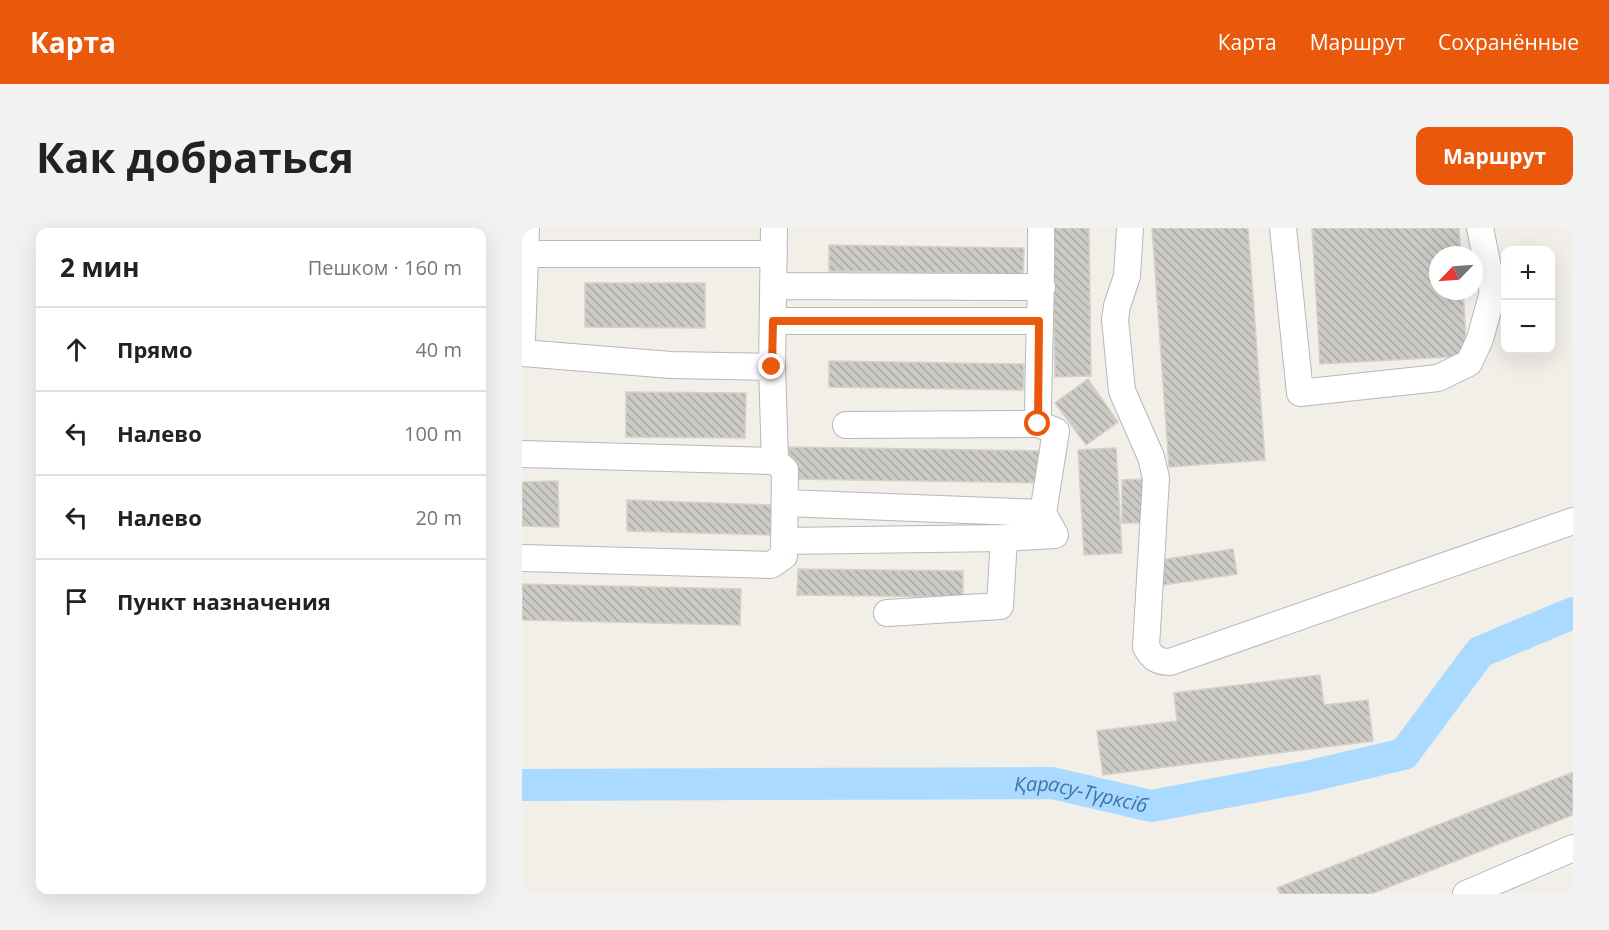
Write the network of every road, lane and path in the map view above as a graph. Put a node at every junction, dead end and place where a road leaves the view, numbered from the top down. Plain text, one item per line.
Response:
1 (526, 228) edge
2 (774, 228) edge
3 (1041, 228) edge
4 (1130, 228) edge
5 (1283, 228) edge
6 (1480, 228) edge
7 (524, 254) edge
8 (774, 254) junction
9 (773, 286) junction
10 (1042, 287) junction
11 (773, 321) junction
12 (1039, 321) junction
13 (522, 338) edge
14 (522, 353) edge
15 (772, 367) junction
16 (1038, 424) junction
17 (846, 425) dead end
18 (522, 454) edge
19 (775, 461) junction
20 (785, 503) junction
21 (1043, 513) junction
22 (1573, 521) edge
23 (1004, 538) junction
24 (784, 542) junction
25 (522, 558) edge
26 (887, 613) dead end
27 (1573, 848) edge
28 (1466, 894) edge

1 - 7 street
2 - 8 street
3 - 10 street
4 - 22 street
5 - 6 street
7 - 8 street
7 - 13 street
8 - 9 street
9 - 10 street
9 - 11 street
10 - 12 street
11 - 12 street
11 - 15 street
12 - 16 street
14 - 15 street
15 - 19 street
16 - 17 street
16 - 21 street
18 - 19 street
19 - 20 street
20 - 21 street
20 - 24 street
21 - 23 street
23 - 24 street
23 - 26 street
24 - 25 street
27 - 28 street

